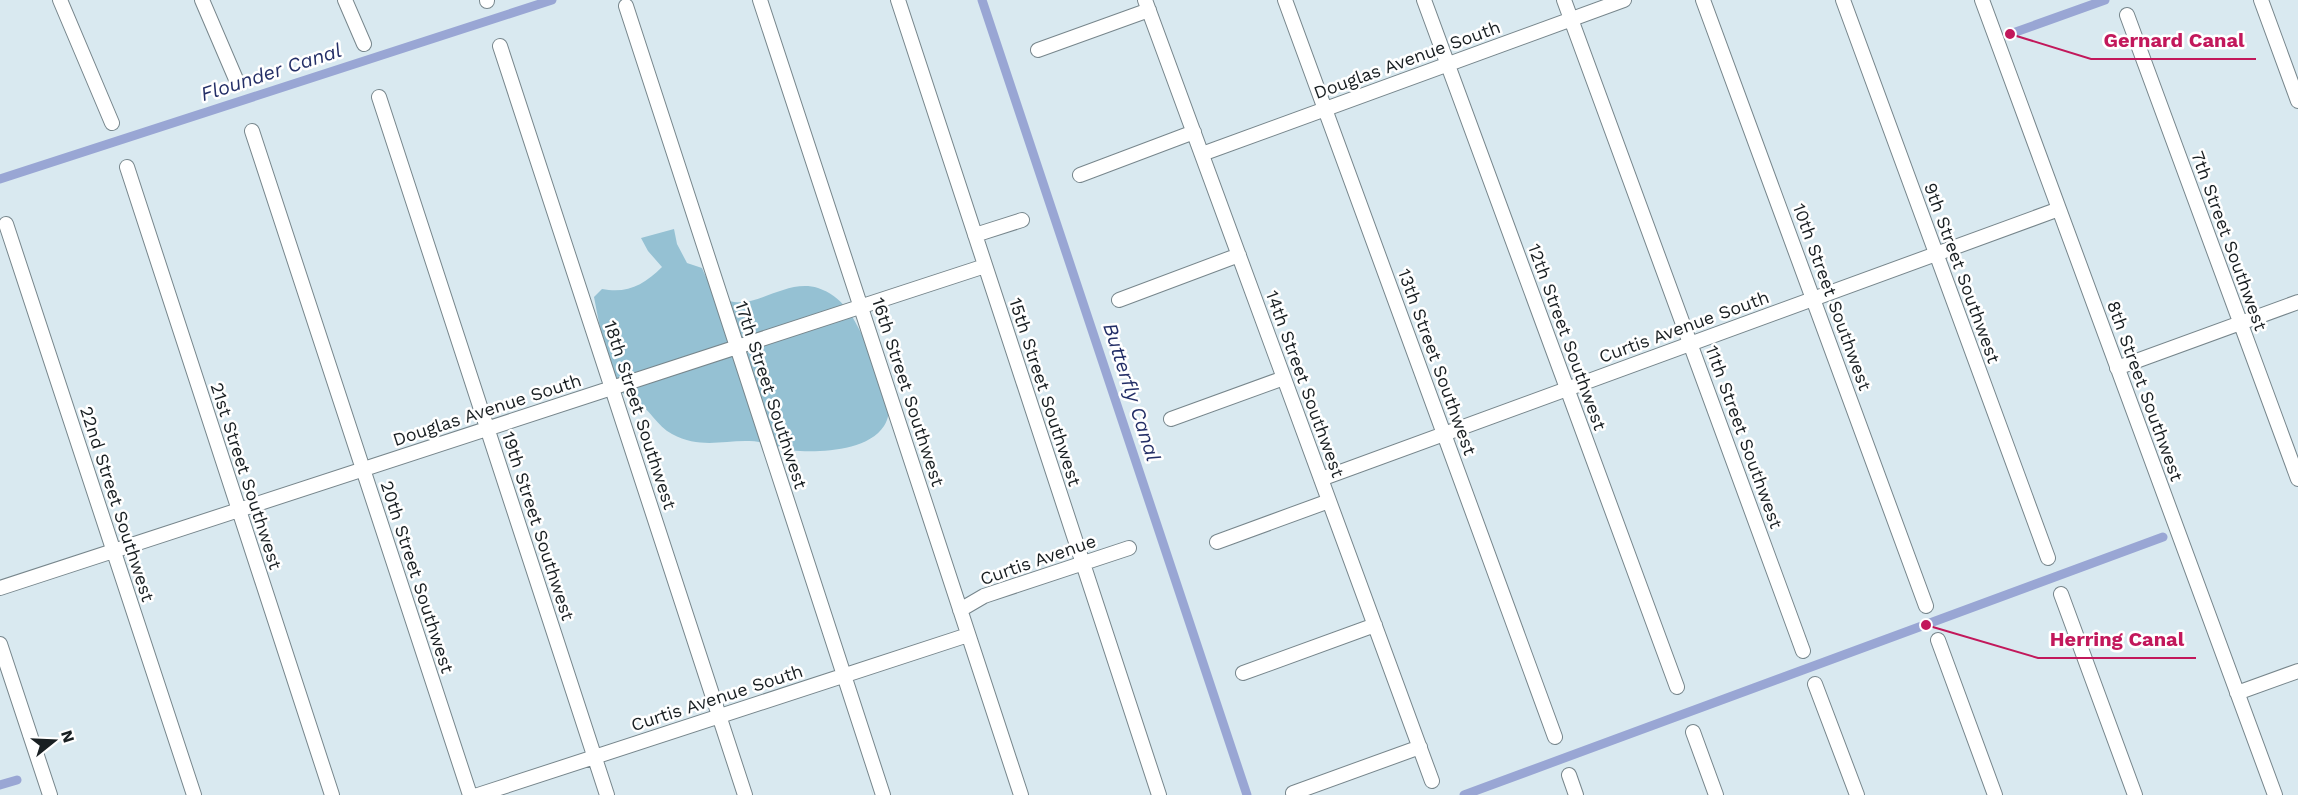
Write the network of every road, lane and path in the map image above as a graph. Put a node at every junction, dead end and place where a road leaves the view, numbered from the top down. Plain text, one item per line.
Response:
1 (60, 0) edge
2 (202, 0) edge
3 (345, 0) edge
4 (760, 0) edge
5 (898, 0) edge
6 (1285, 0) edge
7 (1424, 0) edge
8 (1564, 0) edge
9 (1624, 0) edge
10 (1703, 0) edge
11 (1843, 0) edge
12 (1982, 0) edge
13 (2261, 0) edge
14 (1147, 5) edge
15 (626, 6) dead end
16 (2127, 15) dead end
17 (1571, 19) junction
18 (364, 44) dead end
19 (500, 46) dead end
20 (1038, 50) dead end
21 (1448, 65) junction
22 (238, 84) dead end
23 (379, 97) dead end
24 (2298, 101) edge
25 (1326, 109) junction
26 (112, 123) dead end
27 (252, 131) dead end
28 (1194, 132) junction
29 (1202, 154) junction
30 (127, 167) dead end
31 (1080, 175) dead end
32 (2059, 209) junction
33 (1022, 220) dead end
34 (6, 224) dead end
35 (975, 236) junction
36 (1936, 253) junction
37 (1239, 255) junction
38 (985, 266) junction
39 (1813, 298) junction
40 (1119, 300) dead end
41 (2298, 302) edge
42 (861, 306) junction
43 (2240, 323) junction
44 (1690, 344) junction
45 (737, 348) junction
46 (2117, 368) junction
47 (1284, 378) junction
48 (612, 388) junction
49 (1567, 389) junction
50 (1171, 418) dead end
51 (488, 429) junction
52 (1445, 434) junction
53 (363, 470) junction
54 (1321, 479) junction
55 (2298, 479) edge
56 (1329, 501) junction
57 (239, 511) junction
58 (1217, 542) dead end
59 (1129, 548) dead end
60 (114, 552) junction
61 (2048, 558) dead end
62 (1083, 563) junction
63 (0, 588) edge
64 (2061, 594) dead end
65 (1926, 606) dead end
66 (960, 610) junction
67 (1375, 625) junction
68 (968, 635) junction
69 (1938, 640) dead end
70 (0, 644) edge
71 (1803, 651) dead end
72 (2298, 671) edge
73 (1243, 673) dead end
74 (844, 676) junction
75 (1815, 684) dead end
76 (1677, 687) dead end
77 (2237, 693) junction
78 (719, 716) junction
79 (1693, 732) dead end
80 (1555, 737) dead end
81 (1420, 747) junction
82 (594, 757) junction
83 (1569, 775) dead end
84 (1432, 781) dead end
85 (1293, 793) dead end
86 (50, 795) edge
87 (194, 795) edge
88 (332, 795) edge
89 (470, 795) edge
90 (478, 795) edge
91 (607, 795) edge
92 (745, 795) edge
93 (883, 795) edge
94 (1021, 795) edge
95 (1159, 795) edge
96 (1576, 795) edge
97 (1716, 795) edge
98 (1857, 795) edge
99 (1995, 795) edge
100 (2135, 795) edge
101 (2275, 795) edge

1 - 26 street
2 - 22 street
3 - 18 street
4 - 42 street, 16th Street Southwest
5 - 35 street, 15th Street Southwest
6 - 25 street, 13th Street Southwest
7 - 21 street, 12th Street Southwest
8 - 17 street, 11th Street Southwest
9 - 17 street, Douglas Avenue South
10 - 39 street, 10th Street Southwest
11 - 36 street, 9th Street Southwest
12 - 32 street, 8th Street Southwest
13 - 24 street
14 - 20 street
14 - 28 street, 14th Street Southwest
15 - 45 street, 17th Street Southwest
16 - 43 street, 7th Street Southwest
17 - 21 street, Douglas Avenue South
17 - 44 street, 11th Street Southwest
19 - 48 street, 18th Street Southwest
21 - 25 street, Douglas Avenue South
21 - 49 street, 12th Street Southwest
23 - 51 street, 19th Street Southwest
25 - 29 street, Douglas Avenue South
25 - 52 street, 13th Street Southwest
27 - 53 street, 20th Street Southwest
28 - 29 street, 14th Street Southwest
28 - 31 street
29 - 37 street, 14th Street Southwest
30 - 57 street, 21st Street Southwest
32 - 36 street, Curtis Avenue South
32 - 46 street, 8th Street Southwest
33 - 35 street
34 - 60 street, 22nd Street Southwest
35 - 38 street, 15th Street Southwest
36 - 39 street, Curtis Avenue South
36 - 61 street, 9th Street Southwest
37 - 40 street
37 - 47 street, 14th Street Southwest
38 - 42 street, Douglas Avenue South
38 - 62 street, 15th Street Southwest
39 - 44 street, Curtis Avenue South
39 - 65 street, 10th Street Southwest
41 - 43 street
42 - 45 street, Douglas Avenue South
42 - 66 street, 16th Street Southwest
43 - 46 street
43 - 55 street, 7th Street Southwest
44 - 49 street, Curtis Avenue South
44 - 71 street, 11th Street Southwest
45 - 48 street, Douglas Avenue South
45 - 74 street, 17th Street Southwest
46 - 77 street, 8th Street Southwest
47 - 50 street
47 - 54 street, 14th Street Southwest
48 - 51 street, Douglas Avenue South
48 - 78 street, 18th Street Southwest
49 - 52 street, Curtis Avenue South
49 - 76 street, 12th Street Southwest
51 - 53 street, Douglas Avenue South
51 - 82 street, 19th Street Southwest
52 - 54 street, Curtis Avenue South
52 - 80 street, 13th Street Southwest
53 - 57 street, Douglas Avenue South
53 - 89 street, 20th Street Southwest
54 - 56 street, 14th Street Southwest
56 - 58 street
56 - 67 street, 14th Street Southwest
57 - 60 street, Douglas Avenue South
57 - 88 street, 21st Street Southwest
59 - 62 street, Curtis Avenue
60 - 63 street, Douglas Avenue South
60 - 87 street, 22nd Street Southwest
62 - 66 street, Curtis Avenue
62 - 95 street, 15th Street Southwest
64 - 100 street
66 - 68 street, 16th Street Southwest
67 - 73 street
67 - 81 street, 14th Street Southwest
68 - 74 street, Curtis Avenue South
68 - 94 street, 16th Street Southwest
69 - 99 street
70 - 86 street
72 - 77 street
74 - 78 street, Curtis Avenue South
74 - 93 street, 17th Street Southwest
75 - 98 street
77 - 101 street, 8th Street Southwest
78 - 82 street, Curtis Avenue South
78 - 92 street, 18th Street Southwest
79 - 97 street
81 - 84 street, 14th Street Southwest
81 - 85 street
82 - 90 street, Curtis Avenue South
82 - 91 street, 19th Street Southwest
83 - 96 street

